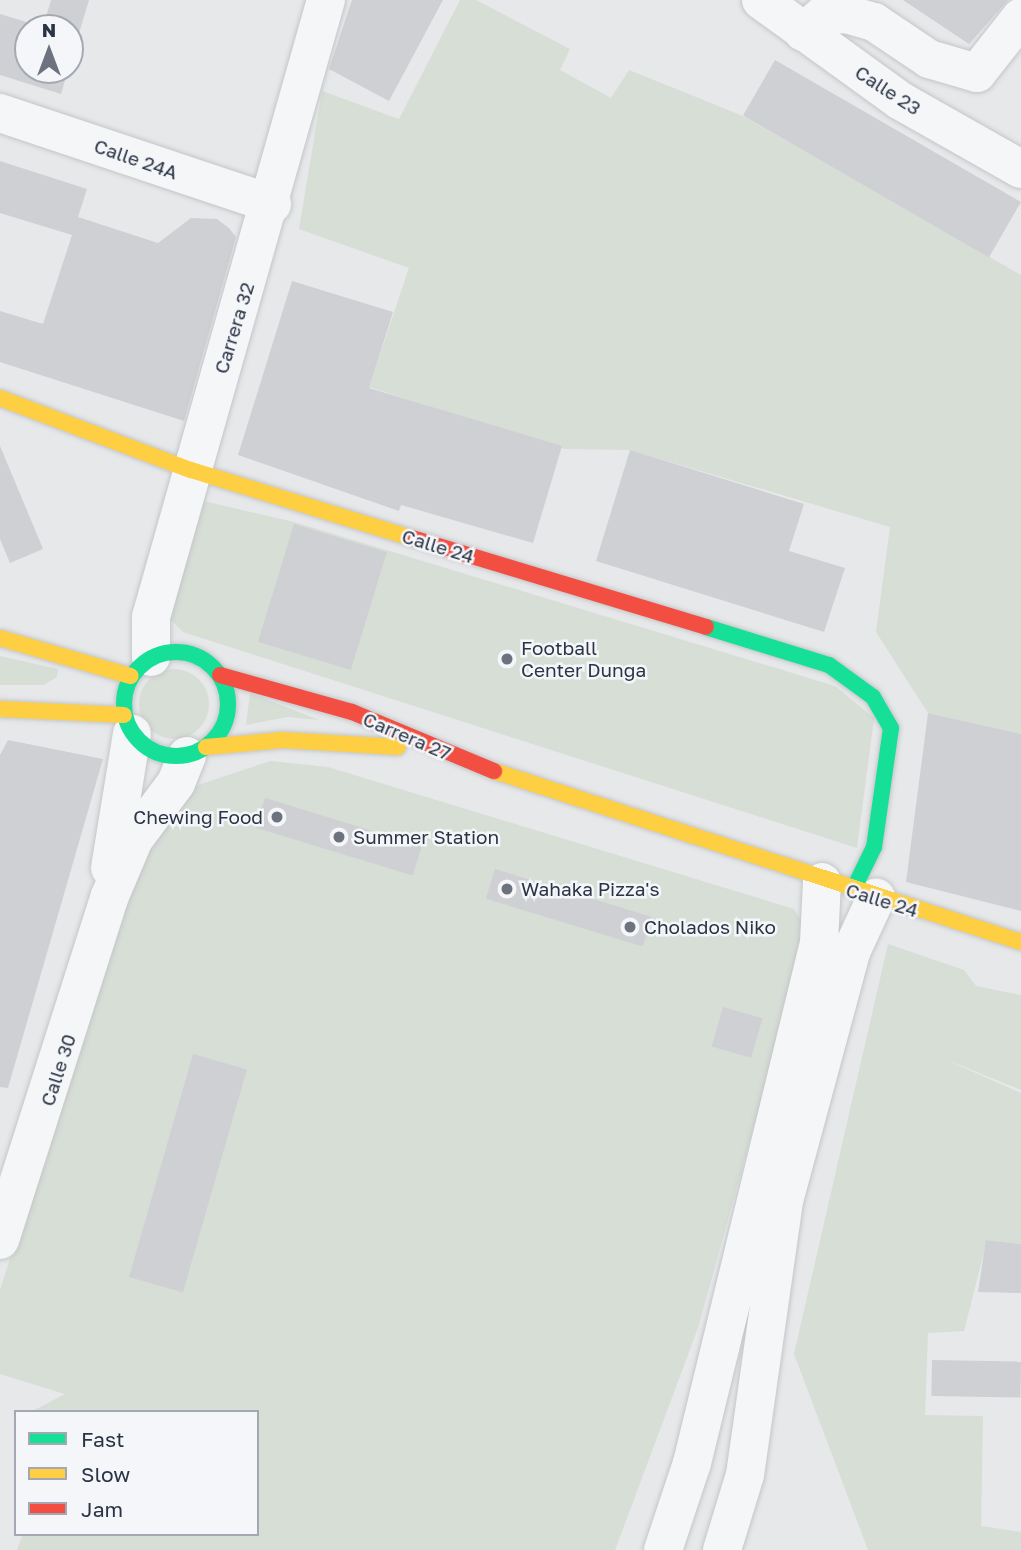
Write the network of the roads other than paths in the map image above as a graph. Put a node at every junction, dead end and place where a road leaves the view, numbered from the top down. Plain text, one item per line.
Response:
1 (326, 0) edge
2 (761, 0) edge
3 (1021, 17) edge
4 (803, 32) junction
5 (0, 113) edge
6 (1021, 169) edge
7 (272, 204) junction
8 (0, 398) edge
9 (191, 470) junction
10 (0, 638) edge
11 (141, 666) junction
12 (220, 675) junction
13 (0, 709) edge
14 (128, 725) junction
15 (197, 752) junction
16 (465, 761) junction
17 (850, 890) junction
18 (109, 898) junction
19 (1021, 942) edge
20 (0, 1240) edge
21 (663, 1550) edge
22 (722, 1550) edge

1 - 7 street, Carrera 32
2 - 4 street, Calle 23
3 - 4 street
4 - 6 street, Calle 23
5 - 7 street, Calle 24A
7 - 9 street, Carrera 32
8 - 9 street, Calle 24
9 - 11 street, Carrera 32
9 - 17 street, Calle 24
10 - 11 street
11 - 12 street
11 - 14 street
12 - 15 street
12 - 16 street, Carrera 27
13 - 14 street
14 - 15 street
14 - 18 street, Calle 30
15 - 16 street, Carrera 27
15 - 18 street, Calle 30
16 - 17 street, Calle 24
17 - 19 street, Calle 24
17 - 21 street
17 - 22 street
18 - 20 street, Calle 30

